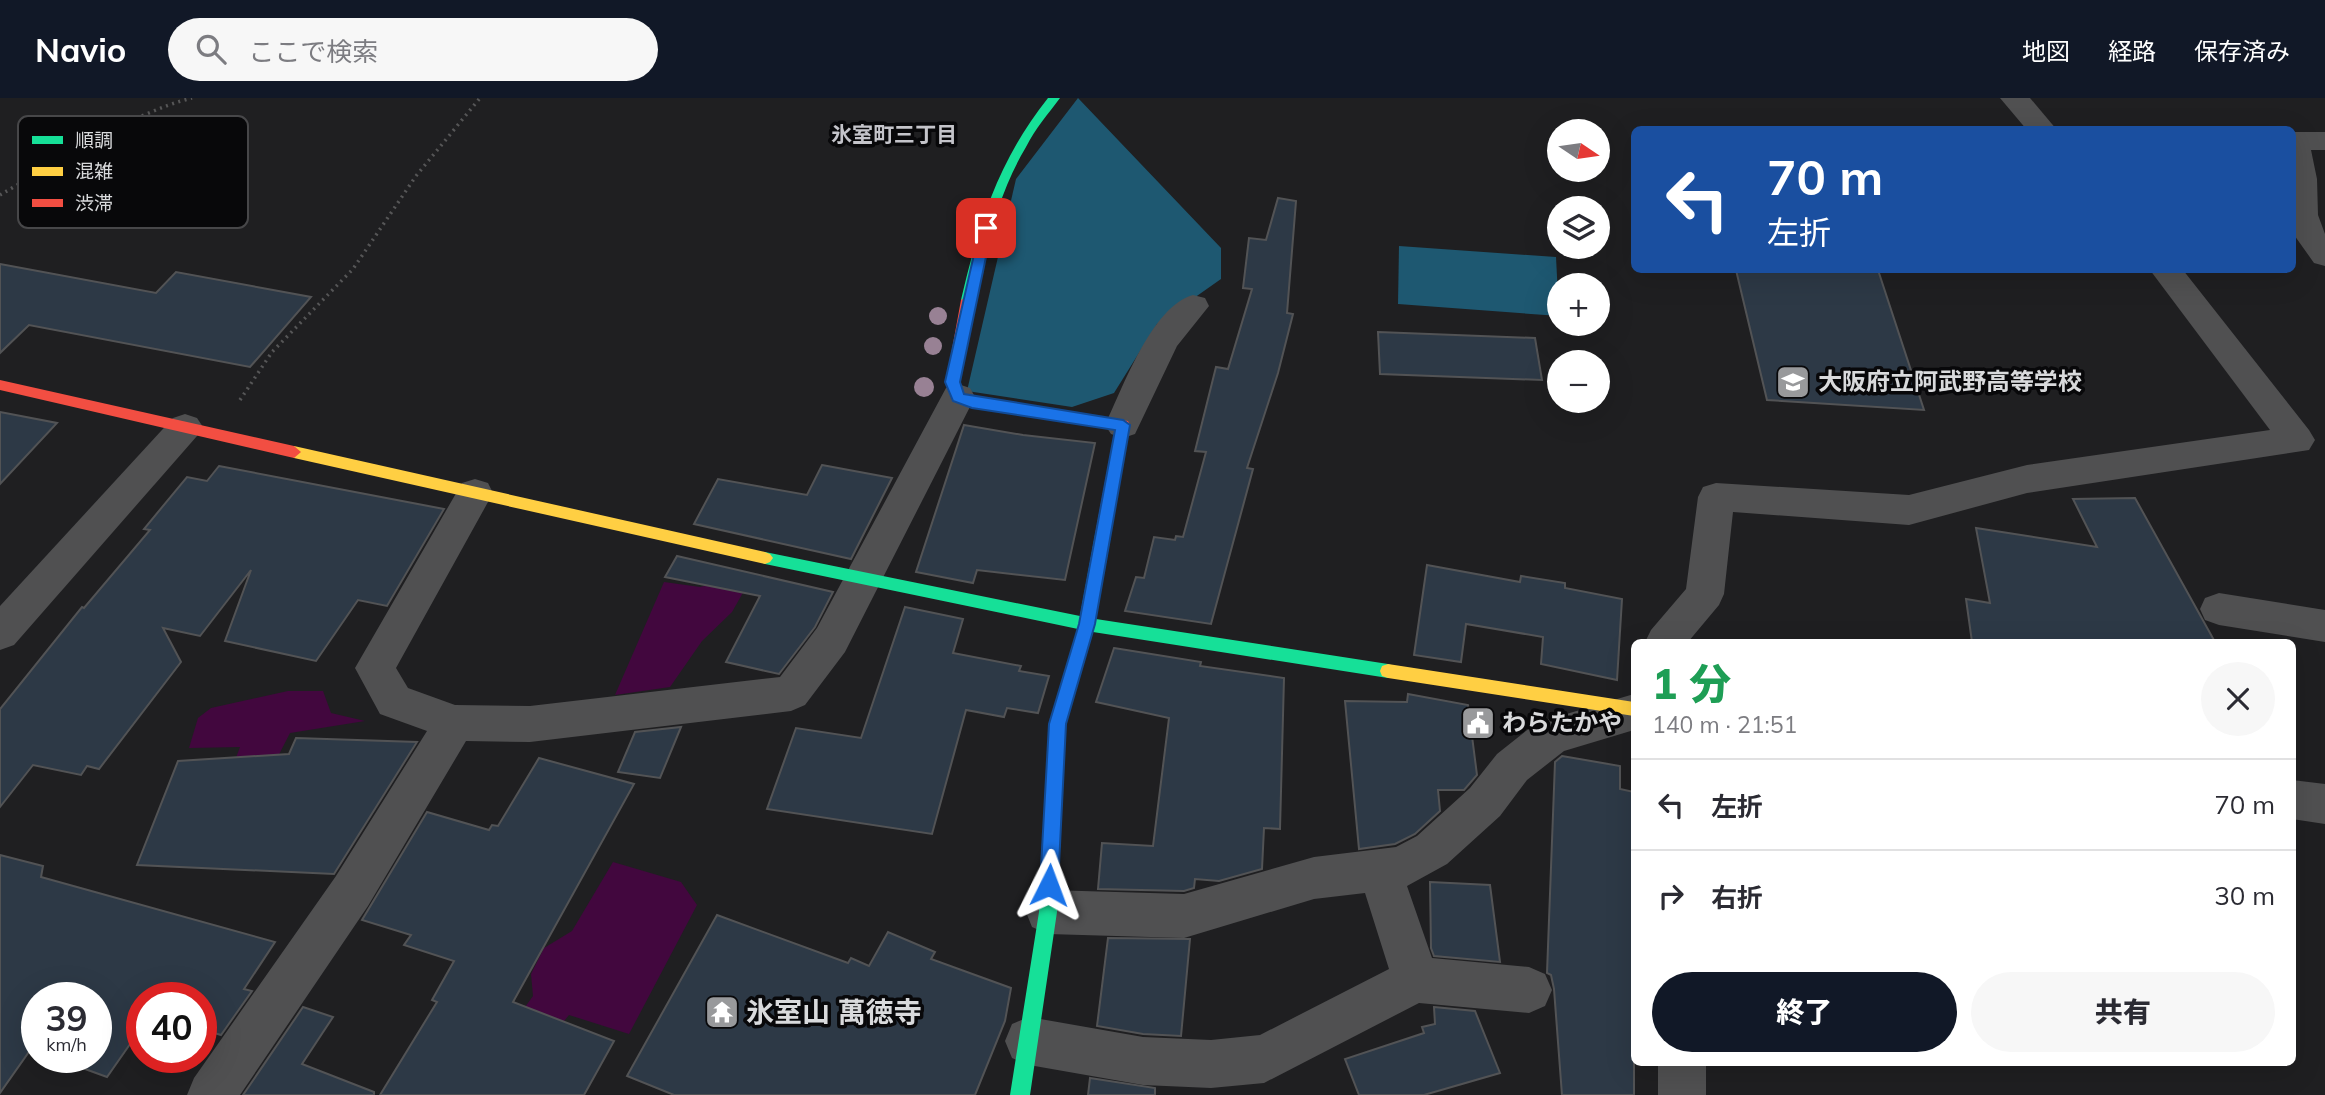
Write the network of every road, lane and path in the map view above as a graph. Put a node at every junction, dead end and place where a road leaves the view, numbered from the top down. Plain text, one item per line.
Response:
1 (192, 98) edge
2 (481, 98) edge
3 (1054, 98) edge
4 (2014, 98) edge
5 (146, 116) edge
6 (2039, 126) edge
7 (2296, 141) edge
8 (2325, 141) edge
9 (2296, 147) edge
10 (18, 185) edge
11 (0, 195) edge
12 (2325, 255) edge
13 (2168, 273) edge
14 (1193, 306) dead end
15 (0, 385) edge
16 (958, 397) junction
17 (1123, 425) junction
18 (201, 431) junction
19 (475, 493) junction
20 (863, 580) junction
21 (2219, 609) dead end
22 (1087, 624) junction
23 (2325, 626) edge
24 (0, 633) edge
25 (1668, 639) edge
26 (1631, 711) edge
27 (1631, 712) edge
28 (455, 723) junction
29 (2296, 800) edge
30 (2325, 804) edge
31 (1379, 869) junction
32 (1048, 912) junction
33 (1416, 980) junction
34 (1529, 990) dead end
35 (1029, 1041) junction
36 (1682, 1066) edge
37 (211, 1095) edge
38 (1020, 1095) edge
39 (1682, 1095) edge

1 - 5 path
2 - 18 path
3 - 16 street
4 - 6 street
7 - 8 street
9 - 12 street
10 - 11 path
13 - 25 street
14 - 17 street
15 - 18 street
16 - 17 street
16 - 20 street
17 - 22 street
18 - 19 street
18 - 24 street
19 - 20 street
19 - 28 street
20 - 22 street
20 - 28 street
21 - 23 street
22 - 26 street
22 - 32 street
27 - 31 street
28 - 37 street
29 - 30 street
31 - 32 street
31 - 33 street
32 - 35 street
33 - 34 street
33 - 35 street
35 - 38 street
36 - 39 street

